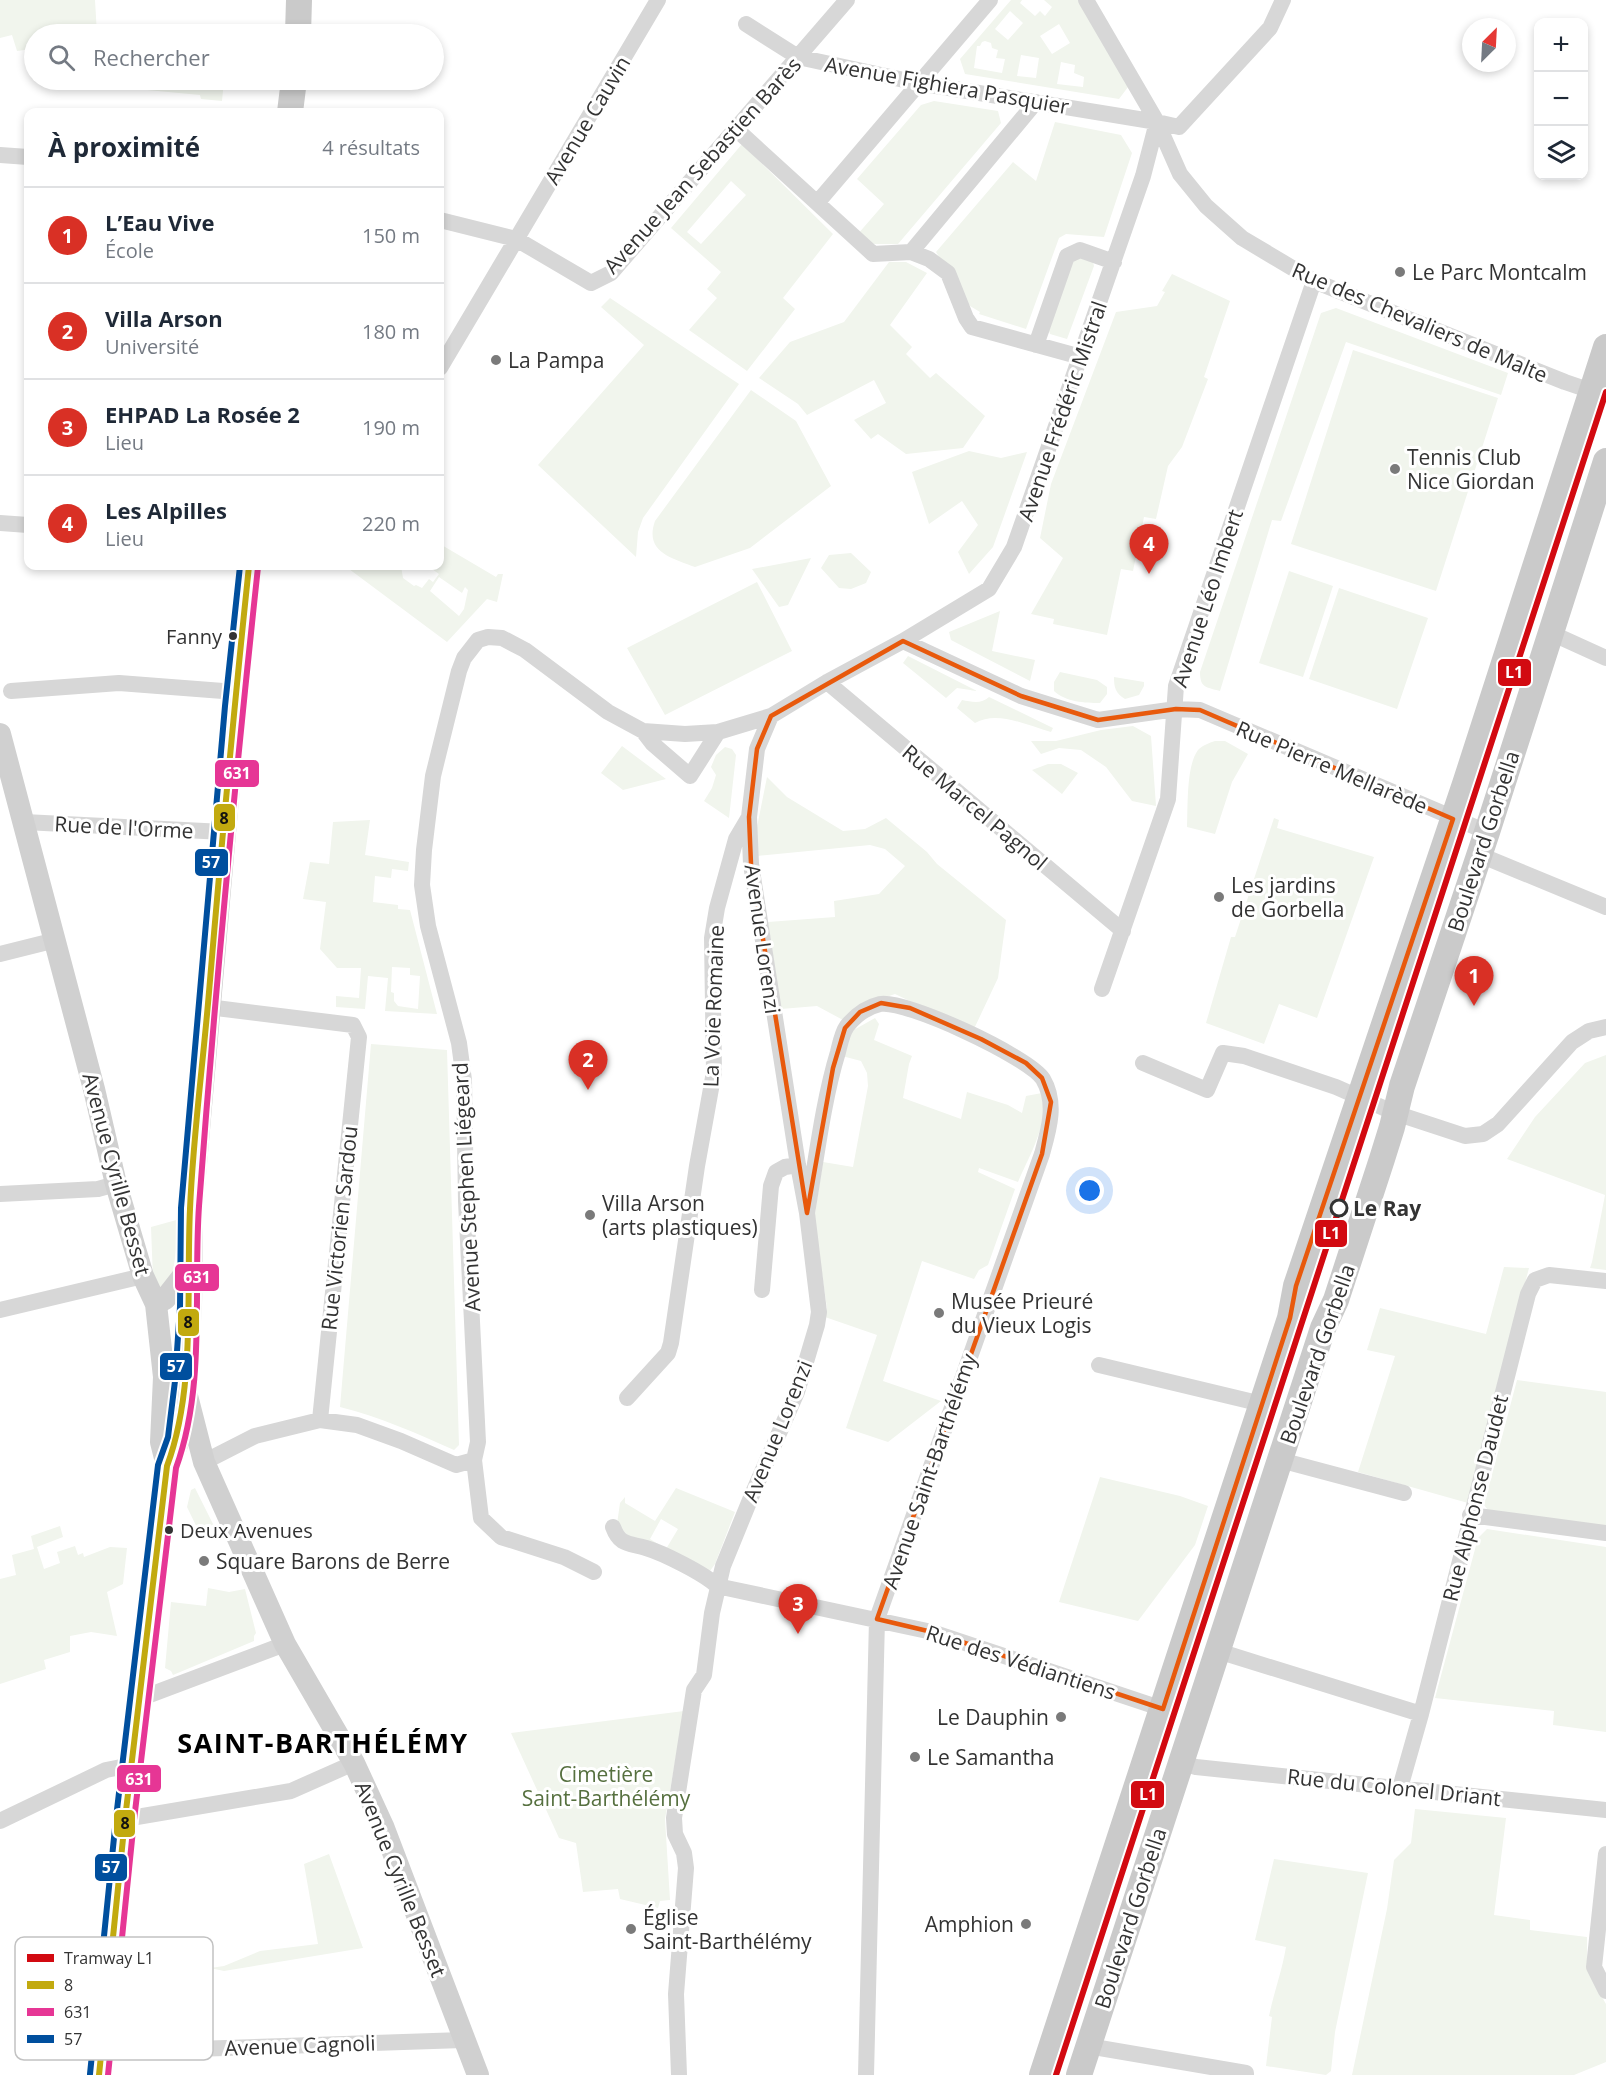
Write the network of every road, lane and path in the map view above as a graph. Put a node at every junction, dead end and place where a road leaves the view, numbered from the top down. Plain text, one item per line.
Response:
1 (300, 0) edge
2 (658, 0) edge
3 (847, 0) edge
4 (990, 0) edge
5 (1086, 0) edge
6 (1283, 0) edge
7 (299, 24) edge
8 (746, 24) dead end
9 (798, 57) junction
10 (918, 83) junction
11 (293, 90) edge
12 (1036, 102) junction
13 (290, 108) edge
14 (1157, 122) junction
15 (736, 129) junction
16 (0, 155) edge
17 (24, 157) edge
18 (817, 202) junction
19 (444, 221) edge
20 (516, 239) junction
21 (911, 252) junction
22 (1114, 262) junction
23 (1314, 281) junction
24 (1035, 345) junction
25 (1606, 347) edge
26 (1081, 357) junction
27 (444, 361) edge
28 (1598, 393) edge
29 (1606, 461) edge
30 (0, 523) edge
31 (24, 525) edge
32 (249, 570) edge
33 (1551, 633) junction
34 (903, 641) junction
35 (1606, 658) edge
36 (827, 682) junction
37 (11, 692) dead end
38 (236, 692) junction
39 (1176, 709) junction
40 (771, 716) junction
41 (644, 731) junction
42 (718, 732) junction
43 (0, 734) edge
44 (749, 817) junction
45 (1453, 819) junction
46 (24, 822) junction
47 (224, 832) junction
48 (1484, 844) junction
49 (1606, 907) edge
50 (1123, 931) junction
51 (56, 940) junction
52 (0, 954) edge
53 (1102, 989) dead end
54 (208, 1006) junction
55 (1606, 1027) edge
56 (1143, 1063) dead end
57 (1359, 1096) junction
58 (1395, 1113) junction
59 (798, 1165) junction
60 (116, 1184) junction
61 (0, 1194) edge
62 (807, 1213) junction
63 (190, 1267) junction
64 (143, 1276) junction
65 (1606, 1281) edge
66 (762, 1290) dead end
67 (156, 1304) junction
68 (0, 1310) edge
69 (1099, 1365) dead end
70 (184, 1382) junction
71 (627, 1398) dead end
72 (1262, 1404) junction
73 (320, 1420) junction
74 (170, 1456) junction
75 (474, 1460) junction
76 (1280, 1460) junction
77 (204, 1462) junction
78 (1404, 1493) dead end
79 (1470, 1515) junction
80 (613, 1527) dead end
81 (1606, 1533) edge
82 (594, 1572) dead end
83 (717, 1586) junction
84 (877, 1619) junction
85 (285, 1644) junction
86 (1218, 1651) junction
87 (139, 1699) junction
88 (1163, 1709) junction
89 (1421, 1714) junction
90 (1182, 1763) junction
91 (354, 1764) junction
92 (131, 1765) junction
93 (1400, 1788) junction
94 (1606, 1810) edge
95 (125, 1819) junction
96 (0, 1821) edge
97 (1606, 1854) edge
98 (113, 1937) edge
99 (1606, 1991) edge
100 (463, 2040) junction
101 (1088, 2046) junction
102 (213, 2056) edge
103 (147, 2060) edge
104 (100, 2063) edge
105 (1246, 2074) edge
106 (478, 2075) edge
107 (680, 2075) edge
108 (866, 2075) edge
109 (1042, 2075) edge
110 (1079, 2075) edge

1 - 7 main road
2 - 20 street, Avenue Cauvin
3 - 9 street, Avenue Jean Sebastien Barès
4 - 10 street
5 - 14 street
6 - 14 street, Avenue Fighiera Pasquier
8 - 9 street, Avenue Fighiera Pasquier
9 - 10 street, Avenue Fighiera Pasquier
9 - 15 street, Avenue Jean Sebastien Barès
10 - 12 street, Avenue Fighiera Pasquier
10 - 18 street
11 - 13 main road
12 - 14 street, Avenue Fighiera Pasquier
12 - 21 street
14 - 22 street, Avenue Frédéric Mistral
14 - 23 street, Rue des Chevaliers de Malte
15 - 18 street
15 - 20 street, Avenue Jean Sebastien Barès
16 - 17 street
18 - 21 street
19 - 20 street, Avenue Jean Sebastien Barès
20 - 27 street, Avenue Cauvin
21 - 24 street
22 - 24 street
22 - 26 street, Avenue Frédéric Mistral
23 - 28 street, Rue des Chevaliers de Malte
23 - 39 street, Avenue Léo Imbert
24 - 26 street
25 - 28 main road, Boulevard Gorbella
26 - 34 street, Avenue Frédéric Mistral
28 - 45 main road, Boulevard Gorbella
29 - 33 main road, Boulevard Gorbella
30 - 31 street
32 - 38 main road
33 - 35 street
33 - 48 main road, Boulevard Gorbella
34 - 36 street, Avenue Frédéric Mistral
34 - 39 street, Rue Pierre Mellarède
36 - 40 street, Avenue Frédéric Mistral
36 - 50 street, Rue Marcel Pagnol
37 - 38 street
38 - 47 main road
39 - 45 street, Rue Pierre Mellarède
39 - 50 street, Avenue Léo Imbert
40 - 42 street, Avenue Stephen Liégeard
40 - 44 street, Avenue Lorenzi
41 - 42 street, Avenue Stephen Liégeard
41 - 42 street
41 - 75 street, Avenue Stephen Liégeard
43 - 46 street, Avenue Cyrille Besset
44 - 59 street, Avenue Lorenzi
44 - 71 street, La Voie Romaine
45 - 48 street, Rue Pierre Mellarède
45 - 57 main road, Boulevard Gorbella
46 - 47 street, Rue de l'Orme
46 - 51 street, Avenue Cyrille Besset
47 - 54 main road
48 - 49 street, Rue Pierre Mellarède
48 - 58 main road, Boulevard Gorbella
50 - 53 street, Avenue Léo Imbert
51 - 52 street
51 - 60 street, Avenue Cyrille Besset
54 - 63 main road
54 - 73 street, Rue Victorien Sardou
55 - 58 street
56 - 57 street
57 - 58 street
57 - 72 main road, Boulevard Gorbella
58 - 76 main road, Boulevard Gorbella
59 - 62 street, Avenue Lorenzi
59 - 66 street
60 - 61 street
60 - 64 street, Avenue Cyrille Besset
62 - 83 street, Avenue Lorenzi
62 - 84 street, Avenue Saint-Barthélémy
63 - 67 street
63 - 70 main road
64 - 67 street, Avenue Cyrille Besset
64 - 68 street
65 - 79 street, Rue Alphonse Daudet
67 - 74 street, Avenue Cyrille Besset
69 - 72 street
70 - 74 main road
70 - 77 street, Avenue Cyrille Besset
72 - 88 main road, Boulevard Gorbella
73 - 75 street
73 - 77 street
74 - 77 street
74 - 87 main road
75 - 82 street, Avenue Stephen Liégeard
76 - 78 street
76 - 86 main road, Boulevard Gorbella
77 - 85 street, Avenue Cyrille Besset
79 - 81 street
79 - 89 street, Rue Alphonse Daudet
80 - 83 street
83 - 84 street, Rue des Védiantiens
83 - 107 street, Avenue Lorenzi
84 - 88 street, Rue des Védiantiens
84 - 108 street, Avenue Saint-Barthélémy
85 - 87 street
85 - 91 street, Avenue Cyrille Besset
86 - 89 street
86 - 90 main road, Boulevard Gorbella
87 - 92 main road
88 - 109 main road, Boulevard Gorbella
89 - 93 street, Rue Alphonse Daudet
90 - 93 street, Rue du Colonel Driant
90 - 101 main road, Boulevard Gorbella
91 - 95 street
91 - 100 street, Avenue Cyrille Besset
92 - 95 main road
92 - 96 street
93 - 94 street, Rue du Colonel Driant
95 - 98 main road
97 - 99 street
100 - 102 street, Avenue Cagnoli
100 - 106 street, Avenue Cyrille Besset
101 - 105 street
101 - 110 main road, Boulevard Gorbella
103 - 104 street, Avenue Cagnoli

